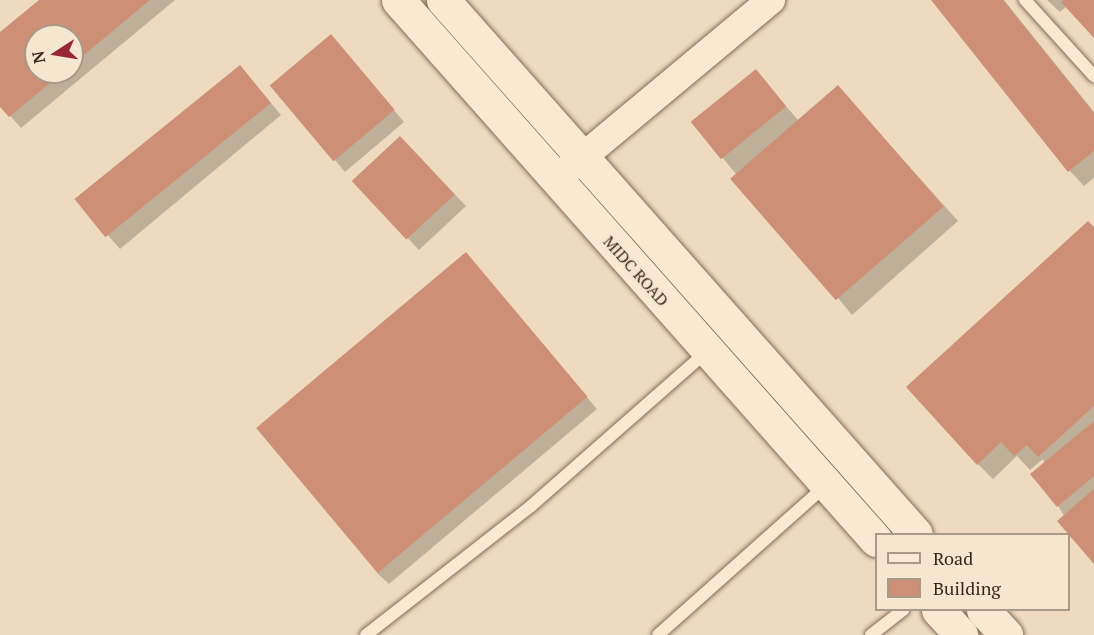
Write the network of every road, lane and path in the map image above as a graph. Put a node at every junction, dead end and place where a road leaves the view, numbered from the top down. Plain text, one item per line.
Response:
1 (398, 0) edge
2 (443, 0) edge
3 (771, 0) edge
4 (1025, 0) edge
5 (1094, 76) edge
6 (581, 158) junction
7 (555, 180) junction
8 (708, 351) junction
9 (827, 485) junction
10 (915, 533) edge
11 (875, 539) edge
12 (901, 611) edge
13 (940, 611) edge
14 (985, 611) edge
15 (366, 635) edge
16 (658, 635) edge
17 (871, 635) edge
18 (961, 635) edge
19 (1006, 635) edge

1 - 7 main road, MIDC ROAD
2 - 6 main road, MIDC ROAD
3 - 6 street
4 - 5 lane
6 - 7 street
6 - 10 main road, MIDC ROAD
7 - 8 main road, MIDC ROAD
8 - 9 main road, MIDC ROAD
8 - 15 lane
9 - 11 main road, MIDC ROAD
9 - 16 lane
12 - 17 lane
13 - 18 main road
14 - 19 main road

